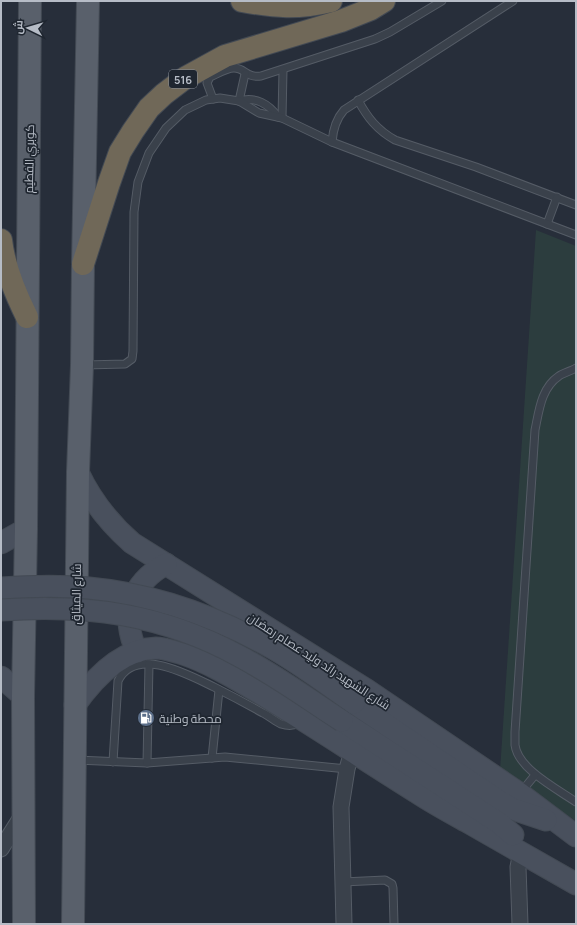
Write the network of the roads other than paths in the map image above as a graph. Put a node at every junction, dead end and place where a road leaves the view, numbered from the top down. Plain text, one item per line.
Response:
1 (30, 1) edge
2 (88, 1) edge
3 (242, 1) edge
4 (331, 1) edge
5 (384, 1) edge
6 (442, 1) edge
7 (513, 1) edge
8 (283, 70) junction
9 (245, 74) junction
10 (213, 99) junction
11 (358, 100) junction
12 (239, 101) junction
13 (280, 118) junction
14 (332, 142) junction
15 (557, 197) junction
16 (576, 205) edge
17 (547, 224) junction
18 (576, 235) edge
19 (1, 240) edge
20 (83, 264) junction
21 (27, 317) junction
22 (82, 366) junction
23 (576, 368) edge
24 (78, 472) junction
25 (26, 529) junction
26 (1, 543) edge
27 (166, 564) junction
28 (1, 588) edge
29 (1, 610) edge
30 (143, 658) junction
31 (1, 677) edge
32 (220, 690) junction
33 (23, 696) junction
34 (75, 705) junction
35 (304, 720) junction
36 (212, 758) junction
37 (74, 760) junction
38 (349, 760) junction
39 (113, 762) junction
40 (147, 763) junction
41 (535, 775) junction
42 (519, 793) junction
43 (576, 802) edge
44 (23, 814) junction
45 (558, 822) junction
46 (576, 836) edge
47 (1, 849) edge
48 (521, 852) junction
49 (540, 863) junction
50 (343, 882) junction
51 (576, 884) edge
52 (24, 924) edge
53 (73, 924) edge
54 (344, 924) edge
55 (394, 924) edge
56 (520, 924) edge

1 - 21 main road, كوبري الفطيم
2 - 20 main road
3 - 4 highway
5 - 20 highway, 516
6 - 8 lane
7 - 11 lane
8 - 9 lane
8 - 13 lane
9 - 10 lane
9 - 12 lane
10 - 12 lane
10 - 22 lane
11 - 14 lane
11 - 15 lane
12 - 13 lane
12 - 13 lane
13 - 14 lane
14 - 17 lane
15 - 16 lane
15 - 17 lane
17 - 18 lane
19 - 21 highway
20 - 22 main road, شارع الميثاق
21 - 25 main road
22 - 24 main road, شارع الميثاق
23 - 41 lane
24 - 27 street, شارع الشهيد رائد وليد عصام رمضان
24 - 34 main road, شارع الميثاق
25 - 26 street
25 - 33 main road
27 - 30 street
27 - 42 street, شارع الشهيد رائد وليد عصام رمضان
28 - 45 street, bridge
29 - 49 street, bridge
30 - 32 lane
30 - 34 street
30 - 35 street
30 - 39 lane
30 - 40 lane
31 - 33 street
32 - 35 lane
32 - 36 lane
33 - 44 main road
34 - 37 main road, شارع الميثاق
35 - 38 street
36 - 38 lane
36 - 40 lane
37 - 39 lane
37 - 53 main road, شارع الميثاق
38 - 48 street
38 - 50 street
39 - 40 lane
41 - 42 lane
41 - 43 lane
42 - 45 street, شارع الشهيد رائد وليد عصام رمضان
44 - 47 street
44 - 52 main road
45 - 46 street, شارع الشهيد رائد وليد عصام رمضان
48 - 49 street
48 - 56 street
49 - 51 street
50 - 54 street
50 - 55 lane

